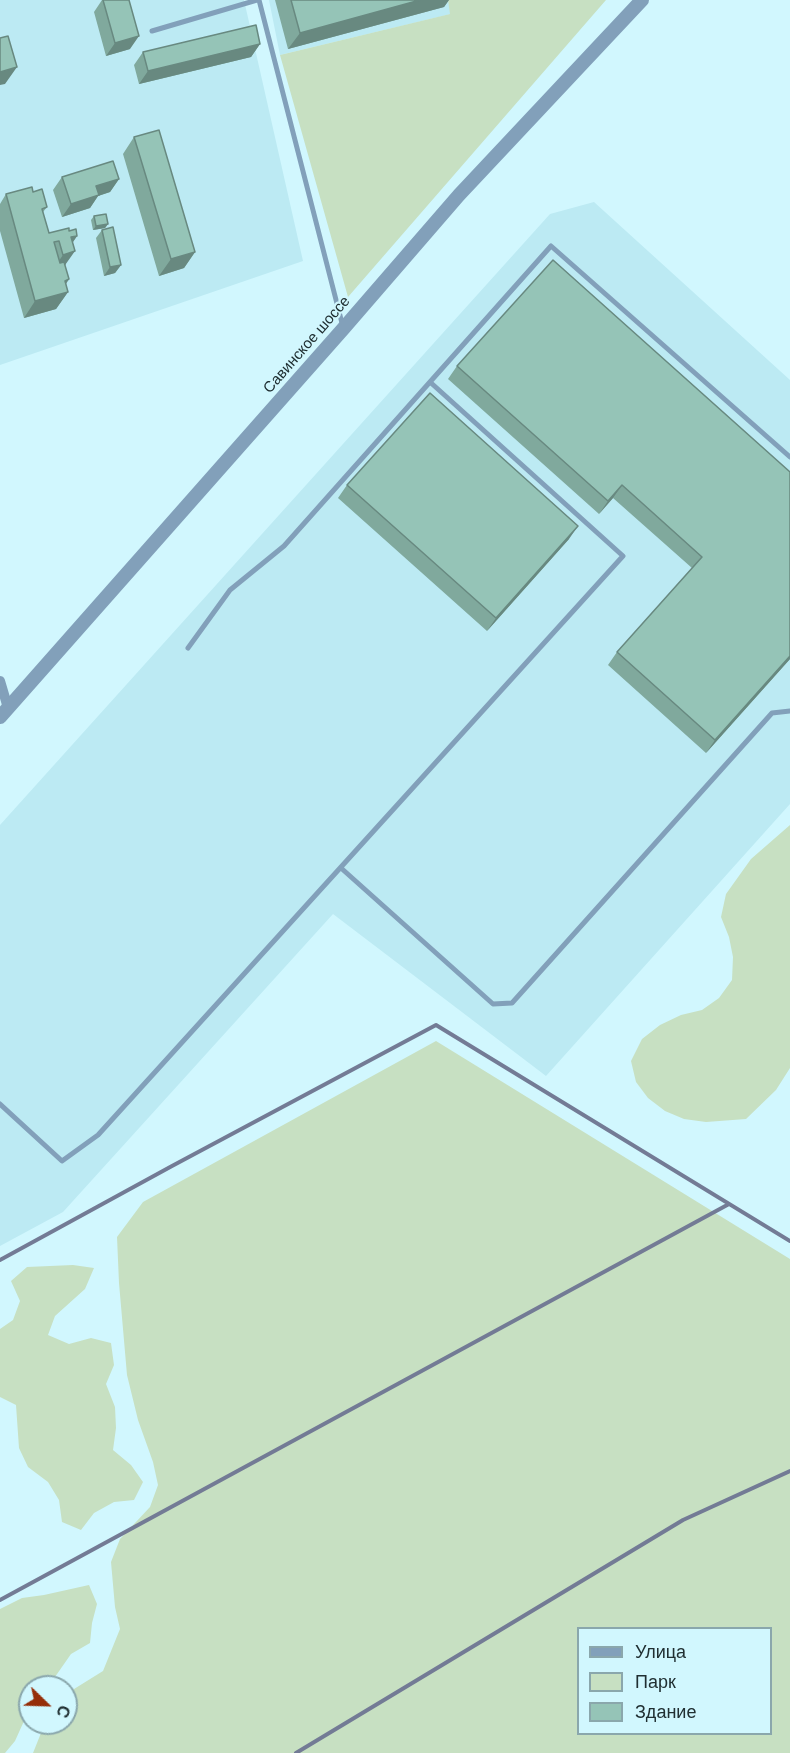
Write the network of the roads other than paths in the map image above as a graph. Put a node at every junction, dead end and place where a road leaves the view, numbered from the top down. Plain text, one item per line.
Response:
1 (258, 0) edge
2 (642, 0) edge
3 (152, 31) dead end
4 (343, 329) junction
5 (430, 382) junction
6 (790, 457) edge
7 (188, 648) dead end
8 (0, 681) edge
9 (790, 711) edge
10 (4, 712) edge
11 (341, 868) junction
12 (0, 1104) edge

1 - 3 lane
1 - 4 lane
2 - 4 street, Савинское шоссе
4 - 10 street, Савинское шоссе
5 - 6 lane
5 - 7 lane
5 - 11 lane
8 - 10 street
9 - 11 lane
11 - 12 lane

